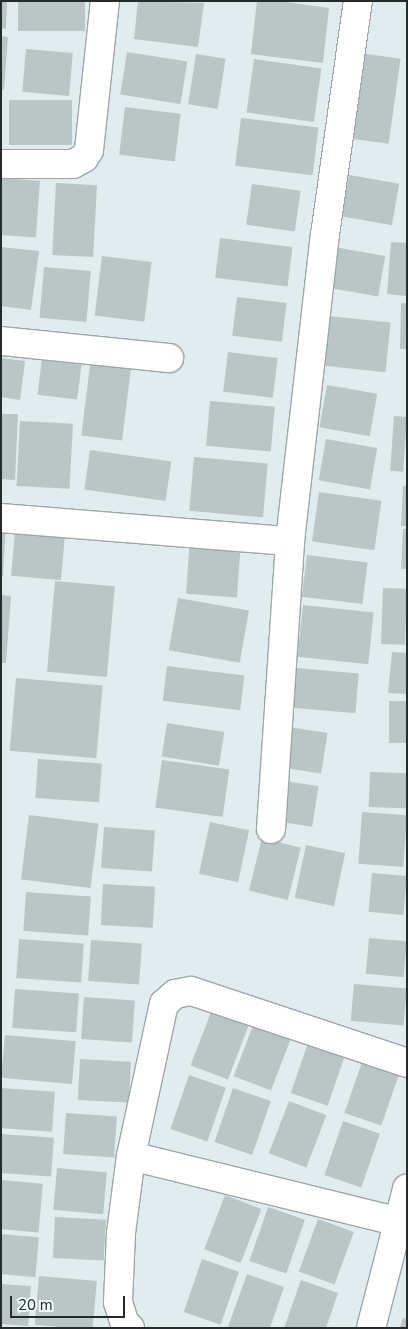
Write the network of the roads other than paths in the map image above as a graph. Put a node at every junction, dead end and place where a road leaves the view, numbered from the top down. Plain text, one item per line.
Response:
1 (105, 1) edge
2 (358, 1) edge
3 (1, 164) edge
4 (1, 340) edge
5 (170, 358) dead end
6 (1, 518) edge
7 (290, 541) junction
8 (271, 829) dead end
9 (407, 1063) edge
10 (131, 1156) junction
11 (407, 1189) edge
12 (403, 1223) edge
13 (130, 1328) edge
14 (371, 1328) edge

1 - 3 street
2 - 7 street
4 - 5 street
6 - 7 street
7 - 8 street
9 - 10 street
10 - 12 street
10 - 13 street
11 - 12 street
12 - 14 street

